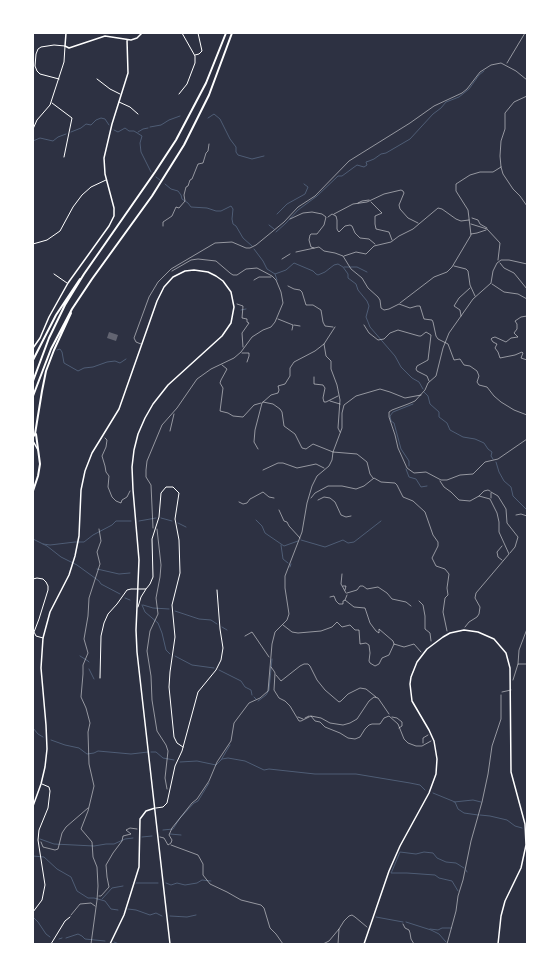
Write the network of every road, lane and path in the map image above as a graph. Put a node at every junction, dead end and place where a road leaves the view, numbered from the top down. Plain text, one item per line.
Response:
1 (66, 33) edge
2 (142, 33) edge
3 (182, 33) edge
4 (198, 33) edge
5 (226, 33) edge
6 (232, 33) edge
7 (525, 33) edge
8 (127, 40) junction
9 (65, 46) junction
10 (194, 56) junction
11 (506, 66) junction
12 (59, 79) junction
13 (98, 79) dead end
14 (527, 80) edge
15 (179, 94) dead end
16 (121, 95) junction
17 (527, 96) edge
18 (119, 102) junction
19 (52, 103) junction
20 (138, 114) dead end
21 (33, 129) edge
22 (209, 144) dead end
23 (64, 157) dead end
24 (501, 168) junction
25 (107, 180) junction
26 (370, 201) junction
27 (527, 206) edge
28 (334, 214) junction
29 (326, 217) junction
30 (288, 218) junction
31 (470, 219) junction
32 (419, 224) junction
33 (471, 224) junction
34 (163, 226) dead end
35 (488, 229) junction
36 (471, 234) junction
37 (392, 241) junction
38 (33, 244) edge
39 (376, 245) junction
40 (316, 248) junction
41 (296, 252) dead end
42 (290, 254) dead end
43 (343, 256) junction
44 (282, 259) dead end
45 (499, 262) junction
46 (527, 264) edge
47 (452, 266) junction
48 (169, 273) dead end
49 (54, 274) dead end
50 (84, 274) junction
51 (272, 276) junction
52 (254, 280) dead end
53 (68, 283) junction
54 (491, 283) junction
55 (288, 286) dead end
56 (471, 287) junction
57 (527, 289) edge
58 (475, 297) junction
59 (527, 299) edge
60 (77, 302) junction
61 (234, 304) junction
62 (399, 304) junction
63 (461, 316) junction
64 (527, 316) edge
65 (277, 319) junction
66 (293, 325) junction
67 (364, 325) dead end
68 (300, 326) dead end
69 (292, 330) dead end
70 (445, 342) junction
71 (142, 344) junction
72 (324, 344) junction
73 (33, 348) edge
74 (243, 348) junction
75 (240, 352) junction
76 (33, 360) edge
77 (527, 360) edge
78 (247, 362) dead end
79 (221, 365) junction
80 (314, 377) dead end
81 (33, 380) edge
82 (429, 382) junction
83 (421, 395) junction
84 (33, 396) edge
85 (339, 396) junction
86 (330, 402) dead end
87 (262, 403) junction
88 (340, 404) junction
89 (174, 413) junction
90 (527, 415) edge
91 (36, 427) junction
92 (170, 431) dead end
93 (340, 432) junction
94 (103, 436) junction
95 (33, 437) edge
96 (527, 439) edge
97 (33, 441) edge
98 (258, 449) dead end
99 (333, 452) junction
100 (39, 454) junction
101 (325, 469) junction
102 (262, 470) dead end
103 (374, 478) junction
104 (440, 480) junction
105 (133, 490) junction
106 (33, 491) edge
107 (491, 492) junction
108 (479, 496) junction
109 (274, 498) dead end
110 (311, 498) dead end
111 (490, 499) junction
112 (318, 500) dead end
113 (239, 502) dead end
114 (279, 510) dead end
115 (516, 515) dead end
116 (351, 516) dead end
117 (527, 516) edge
118 (154, 528) dead end
119 (99, 529) dead end
120 (156, 529) dead end
121 (300, 538) junction
122 (502, 540) junction
123 (502, 546) junction
124 (506, 549) junction
125 (509, 554) junction
126 (503, 561) junction
127 (342, 574) dead end
128 (33, 579) edge
129 (342, 586) junction
130 (138, 589) junction
131 (146, 589) junction
132 (217, 590) dead end
133 (343, 590) junction
134 (347, 593) junction
135 (330, 597) dead end
136 (345, 601) junction
137 (419, 601) dead end
138 (411, 606) dead end
139 (137, 608) junction
140 (527, 620) edge
141 (283, 624) junction
142 (527, 624) edge
143 (464, 628) dead end
144 (527, 629) edge
145 (447, 633) dead end
146 (245, 636) dead end
147 (42, 638) junction
148 (432, 642) dead end
149 (394, 644) junction
150 (421, 653) dead end
151 (270, 658) junction
152 (518, 664) junction
153 (527, 664) edge
154 (270, 667) junction
155 (275, 675) junction
156 (100, 678) dead end
157 (511, 680) junction
158 (511, 690) junction
159 (502, 692) joint
160 (376, 697) junction
161 (296, 716) junction
162 (310, 716) junction
163 (390, 716) junction
164 (303, 719) junction
165 (400, 728) junction
166 (431, 734) junction
167 (434, 741) junction
168 (423, 744) junction
169 (183, 747) junction
170 (41, 784) junction
171 (169, 791) junction
172 (33, 806) edge
173 (89, 808) junction
174 (155, 808) junction
175 (139, 828) junction
176 (158, 837) junction
177 (40, 840) dead end
178 (170, 844) junction
179 (98, 897) junction
180 (96, 907) junction
181 (33, 912) edge
182 (70, 917) joint
183 (404, 924) dead end
184 (339, 929) junction
185 (369, 929) junction
186 (51, 944) edge
187 (90, 944) edge
188 (110, 944) edge
189 (170, 944) edge
190 (283, 944) edge
191 (323, 944) edge
192 (338, 944) edge
193 (364, 944) edge
194 (414, 944) edge
195 (447, 944) edge
196 (498, 944) edge

1 - 9 street
2 - 8 street
3 - 10 street
4 - 10 street
5 - 50 highway
6 - 60 highway
7 - 11 path
8 - 9 street
8 - 16 street
9 - 12 street
9 - 12 street
10 - 15 street
11 - 14 lane
11 - 30 lane
12 - 19 street
13 - 16 street
16 - 18 street
17 - 24 path
18 - 20 street
18 - 25 street
19 - 21 street
19 - 23 street
22 - 34 path
24 - 27 path
24 - 31 path
25 - 38 street
25 - 53 street
26 - 28 path
26 - 32 path
26 - 37 path
28 - 29 path
28 - 39 path
29 - 30 path
29 - 40 path
30 - 71 lane
31 - 32 path
31 - 33 path
31 - 35 path
32 - 37 path
33 - 35 path
33 - 36 path
35 - 36 path
35 - 45 path
36 - 47 path
37 - 39 path
39 - 43 path
40 - 41 path
40 - 43 path
42 - 44 path
43 - 62 path
45 - 46 path
45 - 54 path
45 - 57 path
47 - 56 path
47 - 62 path
48 - 51 path
49 - 53 street
50 - 76 highway
50 - 81 highway
51 - 52 path
51 - 65 path
53 - 73 street
54 - 58 path
54 - 59 path
55 - 72 path
56 - 58 path
56 - 63 path
58 - 63 path
60 - 84 highway
60 - 91 highway
61 - 71 street
61 - 74 path
61 - 105 street
62 - 70 path
63 - 70 path
64 - 77 path
65 - 66 path
65 - 74 path
66 - 68 path
66 - 69 path
67 - 82 path
70 - 82 path
70 - 90 path
71 - 94 street
72 - 85 path
72 - 87 path
74 - 75 path
75 - 78 path
75 - 79 path
79 - 87 path
79 - 89 path
80 - 85 path
82 - 83 path
83 - 93 path
83 - 104 path
85 - 88 path
86 - 88 path
87 - 98 path
87 - 99 path
88 - 93 path
89 - 92 path
89 - 118 path
91 - 95 highway
91 - 100 highway
93 - 99 path
94 - 105 path
94 - 147 street
96 - 104 path
97 - 100 street
99 - 101 path
99 - 103 path
100 - 106 highway
101 - 102 path
101 - 121 path
103 - 110 path
103 - 145 path
104 - 108 path
105 - 130 street
107 - 108 path
107 - 111 path
107 - 125 path
108 - 111 path
109 - 113 path
111 - 122 path
112 - 116 path
114 - 121 path
115 - 117 path
119 - 173 path
120 - 171 path
121 - 141 path
122 - 123 path
122 - 124 path
123 - 124 path
123 - 126 path
124 - 125 path
125 - 126 path
126 - 143 path
127 - 129 path
128 - 147 street
129 - 133 path
129 - 133 path
130 - 131 street
130 - 139 street
130 - 156 street
131 - 139 street
131 - 169 street
132 - 169 street
133 - 134 path
134 - 136 path
134 - 138 path
135 - 136 path
136 - 149 path
137 - 148 path
139 - 174 street
140 - 142 path
141 - 149 path
141 - 151 path
144 - 152 path
146 - 151 path
147 - 170 street
149 - 150 path
151 - 154 path
152 - 153 path
152 - 157 path
154 - 155 path
154 - 178 path
155 - 160 path
155 - 161 path
157 - 158 street
157 - 166 street
158 - 159 lane
158 - 196 street
159 - 195 path
160 - 162 path
160 - 163 path
161 - 164 path
161 - 164 path
162 - 163 path
162 - 164 path
163 - 165 path
163 - 165 path
165 - 168 path
166 - 167 street
166 - 168 path
167 - 168 path
167 - 185 street
169 - 171 street
170 - 172 street
170 - 181 street
171 - 174 street
173 - 177 path
173 - 179 path
174 - 175 street
174 - 176 street
175 - 179 path
175 - 188 street
176 - 178 path
176 - 189 street
178 - 190 path
179 - 180 path
180 - 182 path
180 - 187 path
182 - 186 street
183 - 194 path
184 - 185 path
184 - 191 path
184 - 192 path
185 - 193 street

